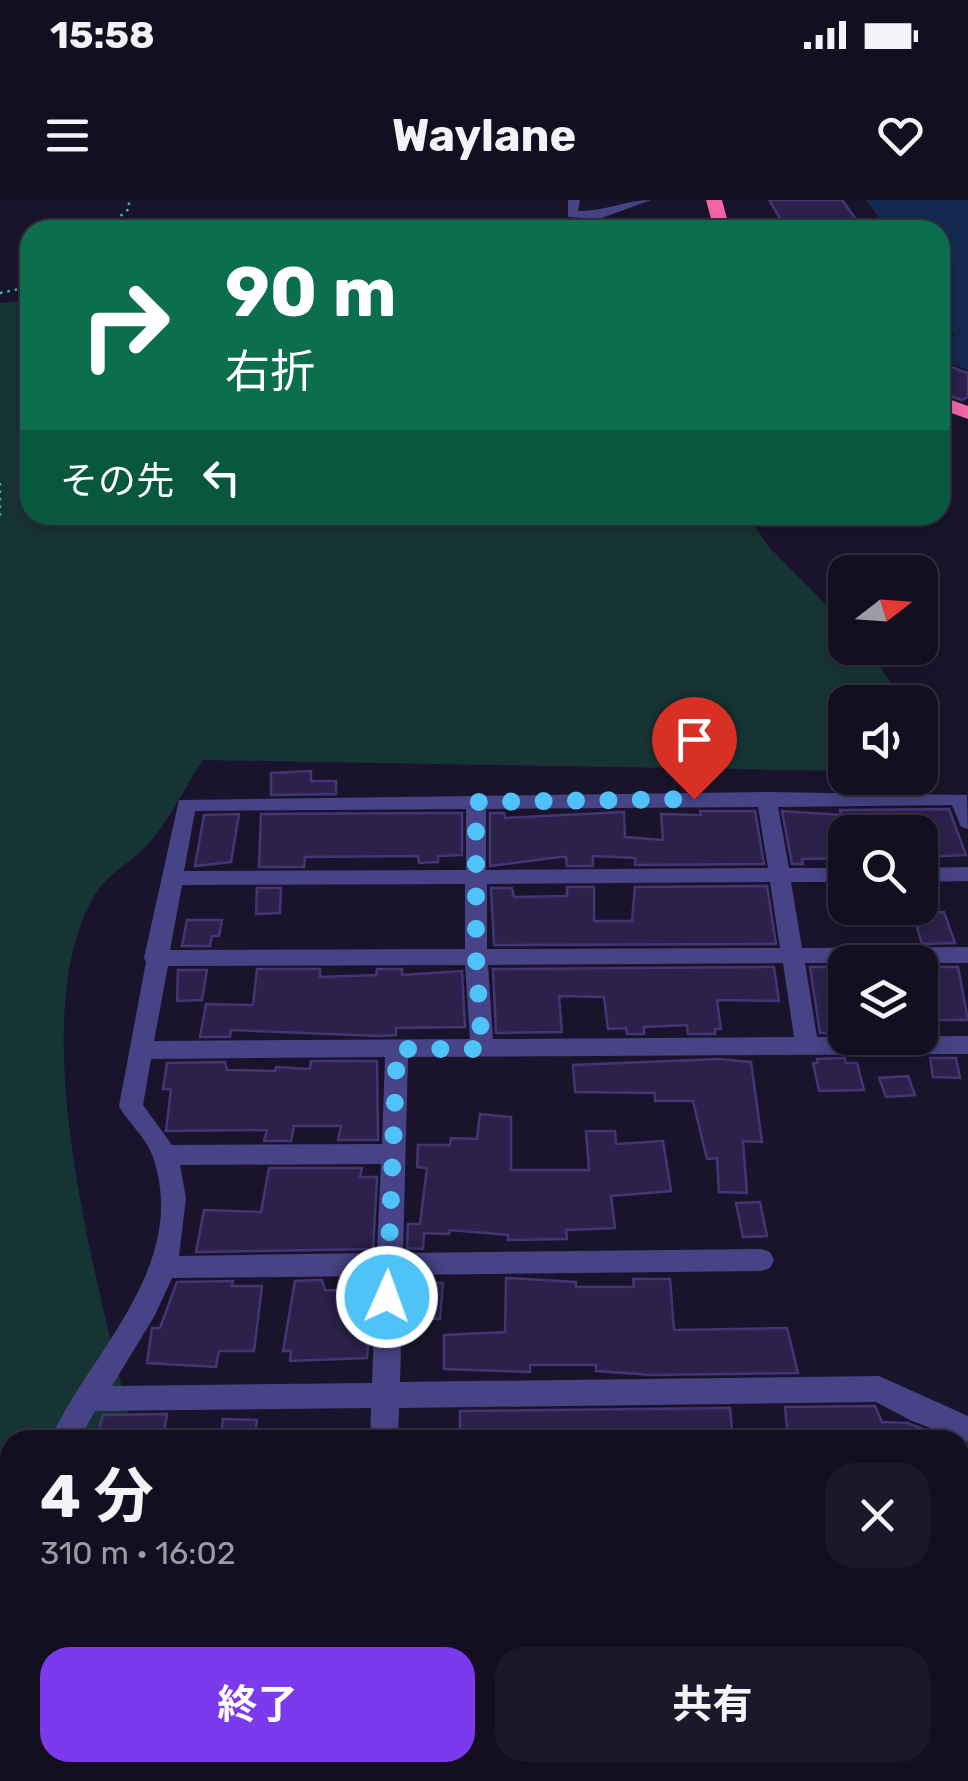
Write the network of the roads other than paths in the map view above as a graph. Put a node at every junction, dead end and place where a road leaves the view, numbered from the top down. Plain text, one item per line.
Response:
1 (574, 200) edge
2 (645, 200) edge
3 (767, 798) junction
4 (476, 802) junction
5 (968, 822) edge
6 (938, 874) edge
7 (968, 874) edge
8 (778, 875) junction
9 (828, 875) edge
10 (170, 878) junction
11 (476, 878) junction
12 (794, 955) junction
13 (968, 956) edge
14 (476, 957) junction
15 (155, 958) junction
16 (807, 1044) junction
17 (968, 1044) edge
18 (397, 1049) junction
19 (482, 1049) junction
20 (139, 1050) junction
21 (394, 1154) junction
22 (165, 1155) junction
23 (760, 1260) dead end
24 (388, 1265) junction
25 (167, 1267) junction
26 (386, 1394) junction
27 (85, 1400) junction
28 (968, 1429) edge
29 (69, 1430) edge
30 (384, 1430) edge

1 - 2 street
3 - 4 street
3 - 5 street
3 - 8 street
4 - 10 street
4 - 11 street
6 - 7 street
8 - 9 street
8 - 11 street
8 - 12 street
10 - 11 street
10 - 15 street
11 - 14 street
12 - 13 street
12 - 14 street
12 - 16 street
14 - 15 street
14 - 19 street
15 - 20 street
16 - 17 street
16 - 19 street
18 - 19 street
18 - 20 street
18 - 21 street
20 - 22 street
21 - 22 street
21 - 24 street
22 - 25 street
23 - 24 street
24 - 25 street
24 - 26 street
25 - 27 street
26 - 27 street
26 - 28 street
26 - 30 street
27 - 29 street

